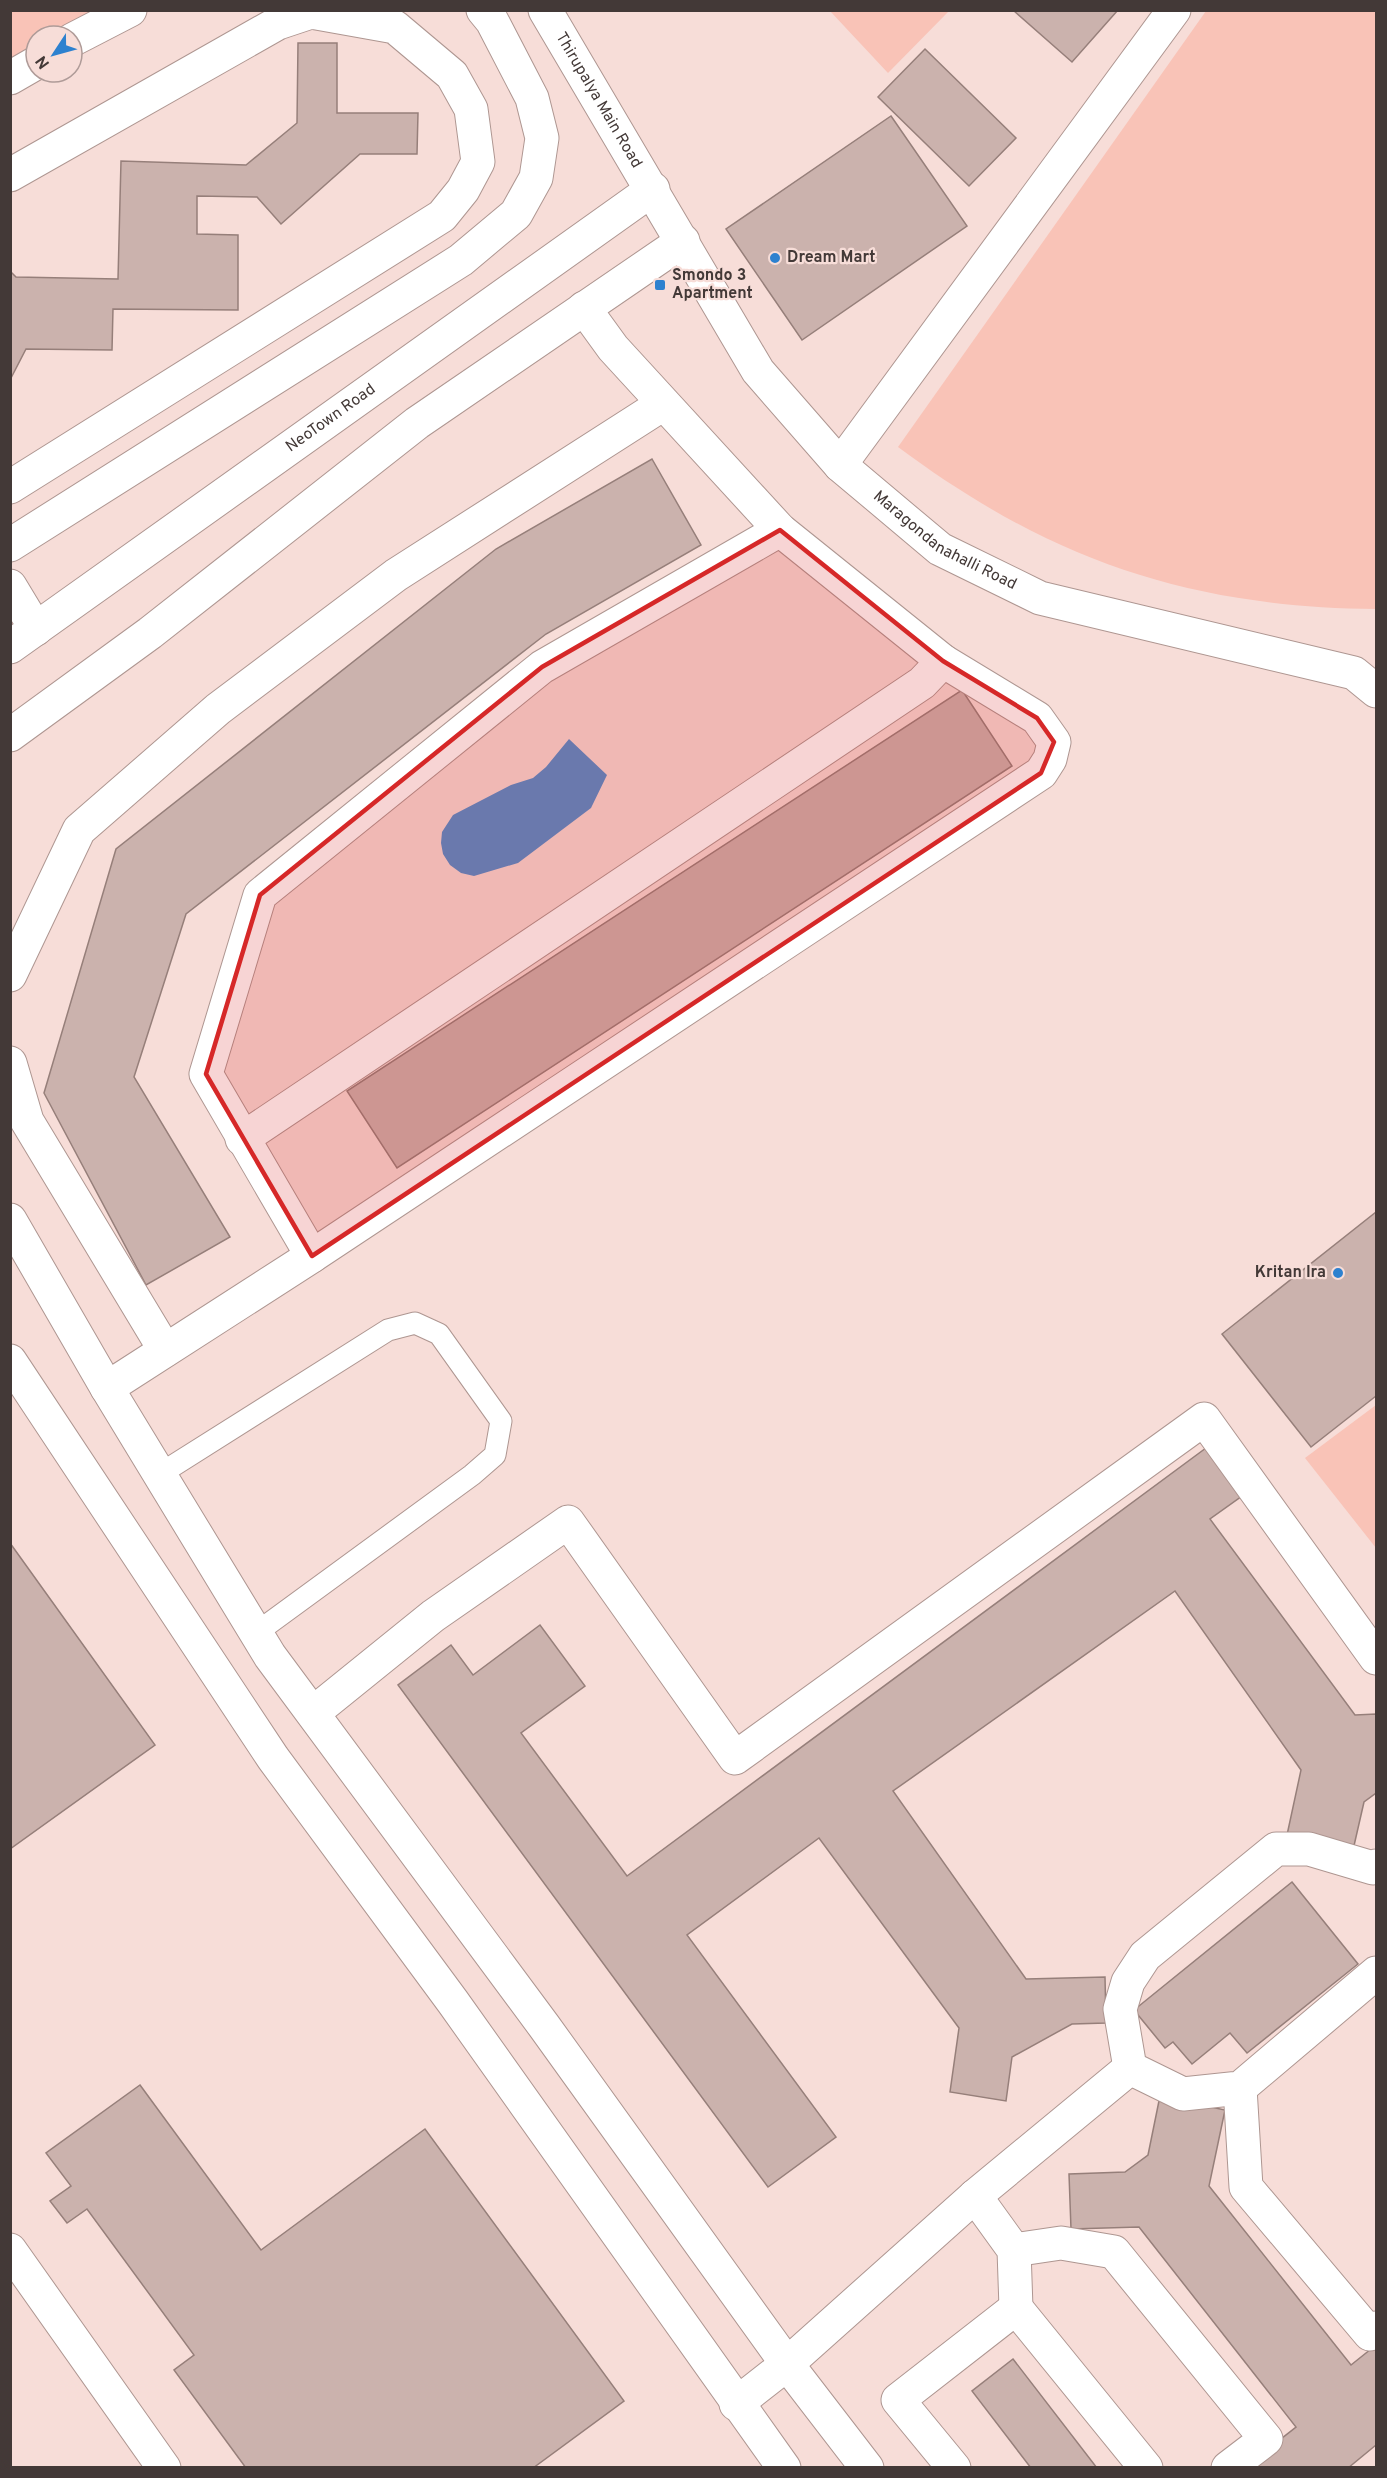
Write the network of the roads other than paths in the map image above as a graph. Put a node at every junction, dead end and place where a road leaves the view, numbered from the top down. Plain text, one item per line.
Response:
1 (130, 10) edge
2 (483, 10) edge
3 (546, 10) edge
4 (1174, 10) edge
5 (84, 34) edge
6 (24, 70) edge
7 (10, 78) edge
8 (10, 175) edge
9 (652, 189) junction
10 (683, 241) junction
11 (584, 308) junction
12 (663, 404) junction
13 (840, 465) junction
14 (10, 487) edge
15 (780, 530) junction
16 (10, 545) edge
17 (10, 586) edge
18 (23, 638) edge
19 (943, 662) junction
20 (1377, 691) edge
21 (10, 735) edge
22 (10, 975) edge
23 (10, 1063) edge
24 (242, 1139) junction
25 (10, 1220) edge
26 (312, 1256) junction
27 (157, 1356) junction
28 (10, 1361) edge
29 (107, 1388) junction
30 (160, 1474) junction
31 (256, 1633) junction
32 (1377, 1658) edge
33 (313, 1713) junction
34 (1376, 1872) edge
35 (1377, 1973) edge
36 (1130, 2068) junction
37 (1240, 2088) junction
38 (975, 2196) junction
39 (10, 2250) edge
40 (1014, 2250) junction
41 (1016, 2308) junction
42 (1377, 2328) edge
43 (787, 2364) junction
44 (736, 2404) junction
45 (164, 2468) edge
46 (784, 2468) edge
47 (867, 2468) edge
48 (954, 2468) edge
49 (1146, 2468) edge
50 (1228, 2468) edge

1 - 5 street
2 - 16 street
3 - 9 street, Thirupalya Main Road
4 - 13 street
6 - 7 street
8 - 14 street
9 - 10 street, Maragondanahalli Road
9 - 18 street, NeoTown Road
10 - 11 street
10 - 13 street, Maragondanahalli Road
11 - 12 street
11 - 21 street
12 - 15 street
12 - 22 street
13 - 20 street, Maragondanahalli Road
15 - 19 street
15 - 24 street
17 - 18 street
19 - 24 street
19 - 26 street
23 - 27 street
24 - 26 street
25 - 29 street
26 - 27 street
27 - 29 street
28 - 44 street
29 - 30 street
30 - 31 street
30 - 31 lane
31 - 33 street
32 - 33 street
33 - 43 street
34 - 36 street
35 - 37 street
36 - 37 street
36 - 38 street
37 - 42 street
38 - 40 street
38 - 43 street
39 - 45 street
40 - 41 street
40 - 50 street
41 - 48 street
41 - 49 street
43 - 44 street
43 - 47 street
44 - 46 street

